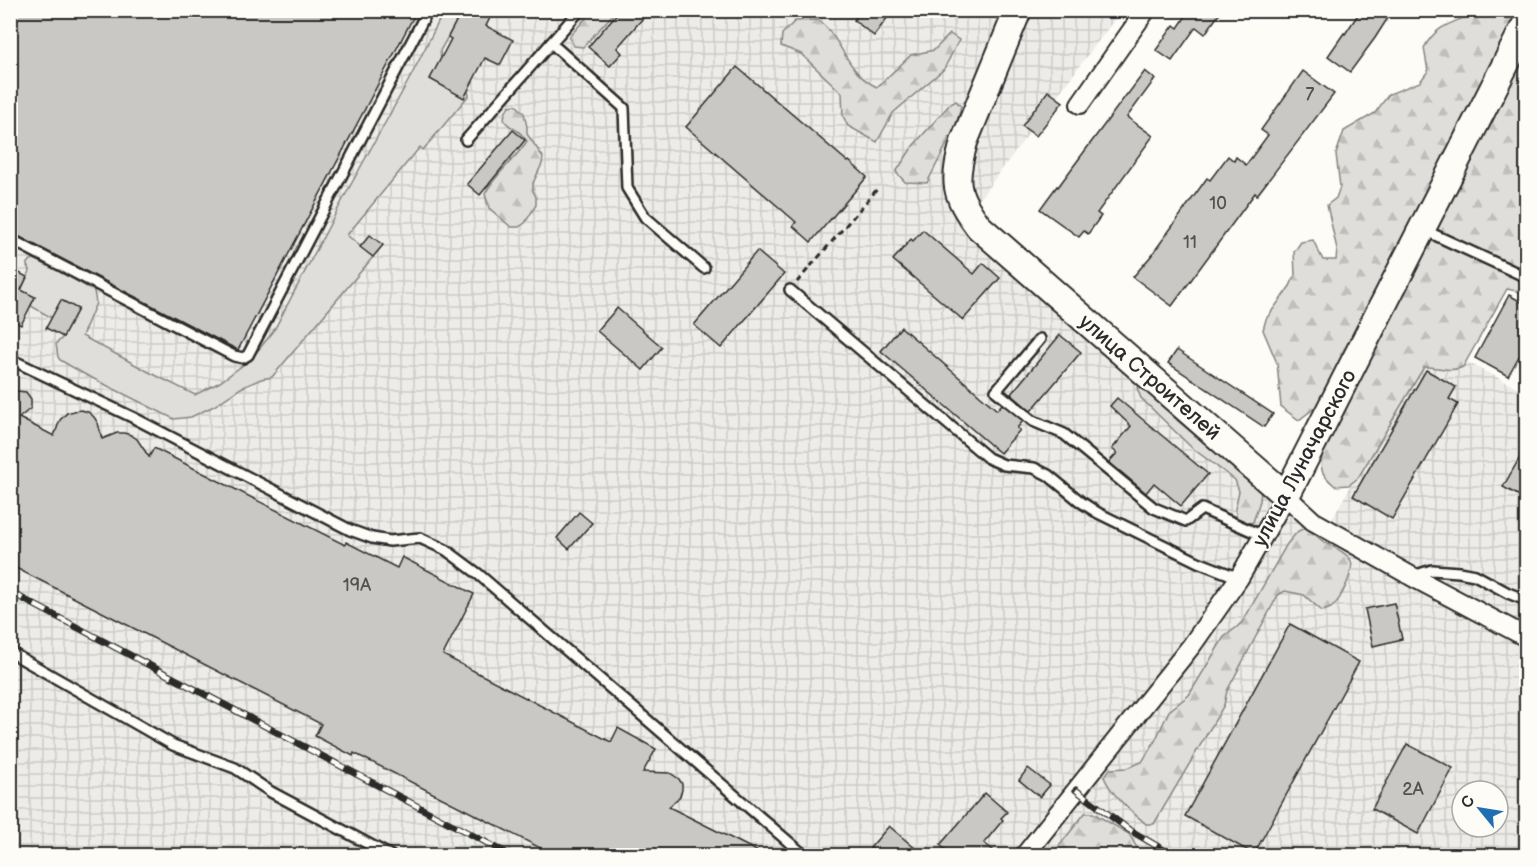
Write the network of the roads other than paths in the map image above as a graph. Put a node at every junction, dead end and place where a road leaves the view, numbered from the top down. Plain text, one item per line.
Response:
1 (428, 10) edge
2 (580, 10) edge
3 (1018, 10) edge
4 (1146, 10) edge
5 (1527, 24) edge
6 (551, 43) junction
7 (1080, 104) dead end
8 (466, 140) dead end
9 (1422, 229) junction
10 (10, 239) edge
11 (704, 268) dead end
12 (1527, 277) edge
13 (790, 290) road end
14 (1040, 339) dead end
15 (10, 359) edge
16 (1286, 496) junction
17 (1263, 536) junction
18 (1411, 576) junction
19 (1239, 578) junction
20 (1527, 600) edge
21 (1527, 636) edge
22 (10, 652) edge
23 (391, 855) edge
24 (805, 855) edge
25 (1024, 855) edge

1 - 10 lane
2 - 6 lane
3 - 16 main road, улица Строителей
4 - 7 street
5 - 9 main road, улица Луначарского
6 - 8 lane
6 - 11 lane
9 - 12 lane
9 - 16 main road, улица Луначарского
13 - 19 lane
14 - 17 lane
15 - 24 lane
16 - 17 street, улица Луначарского
16 - 18 street, улица Строителей
17 - 19 street, улица Луначарского
18 - 20 lane
18 - 21 street, улица Строителей
19 - 25 street, улица Луначарского
22 - 23 lane

